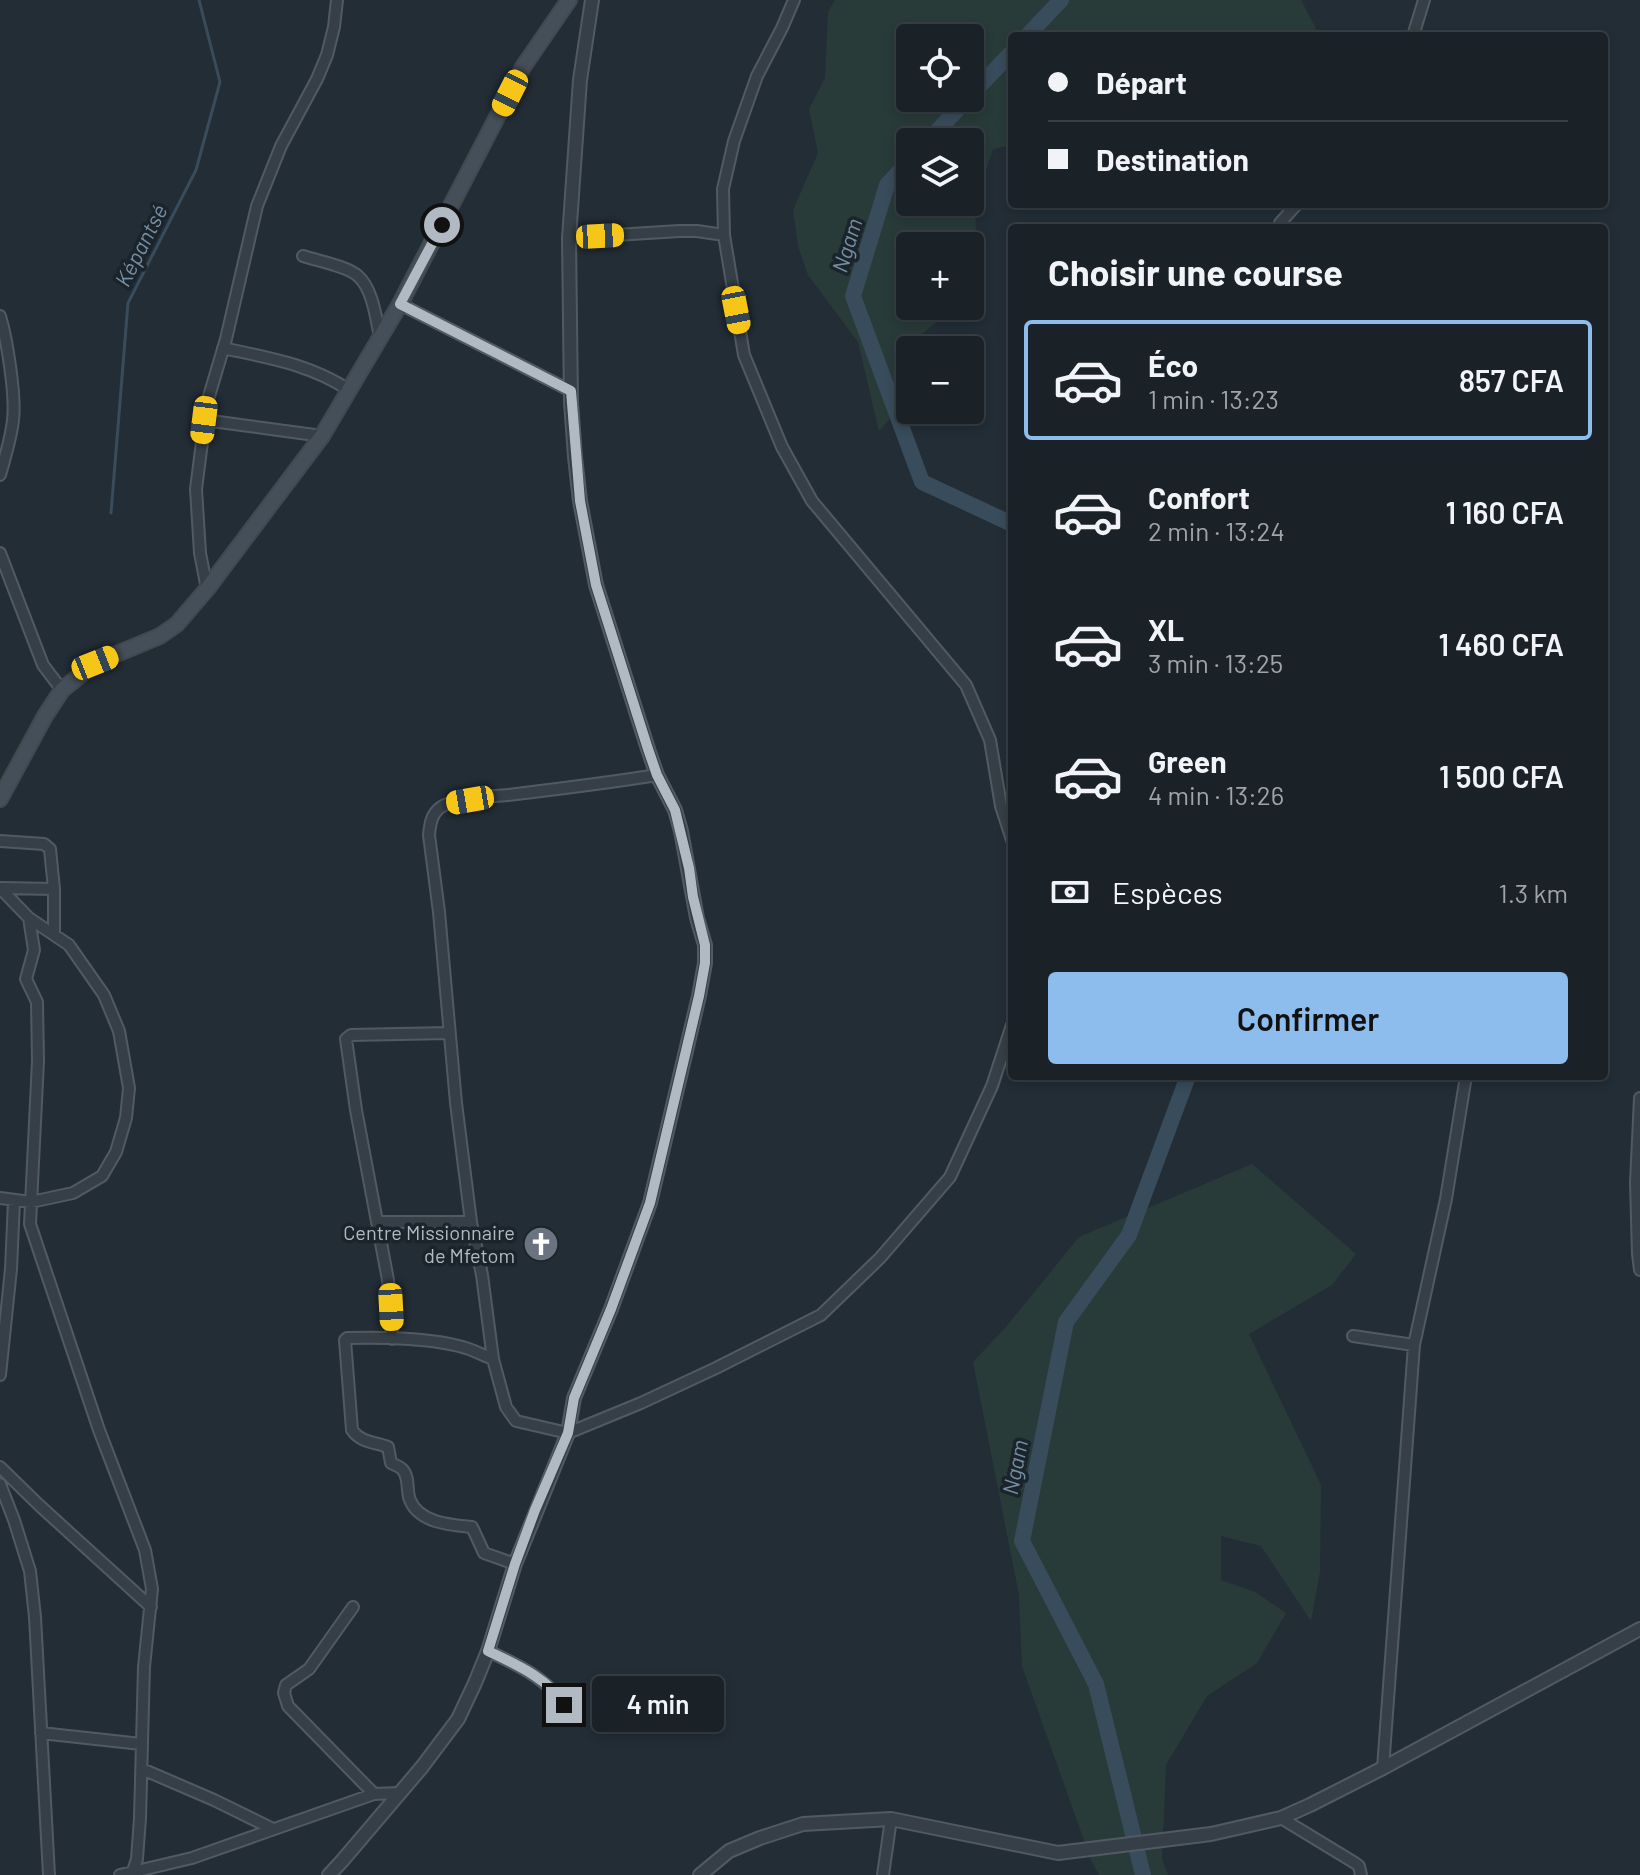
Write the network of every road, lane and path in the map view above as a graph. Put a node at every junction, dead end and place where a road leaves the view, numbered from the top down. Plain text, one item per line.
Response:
1 (337, 0) edge
2 (569, 0) edge
3 (592, 0) edge
4 (794, 0) edge
5 (1424, 0) edge
6 (1414, 32) edge
7 (1293, 208) edge
8 (1280, 224) edge
9 (724, 235) junction
10 (569, 238) junction
11 (303, 256) dead end
12 (400, 304) junction
13 (0, 316) edge
14 (380, 337) junction
15 (223, 348) junction
16 (349, 390) junction
17 (571, 391) junction
18 (204, 420) junction
19 (322, 436) junction
20 (0, 475) edge
21 (0, 553) edge
22 (207, 589) junction
23 (62, 690) junction
24 (657, 775) junction
25 (0, 799) edge
26 (1008, 828) edge
27 (0, 841) edge
28 (0, 888) edge
29 (54, 889) junction
30 (29, 918) junction
31 (49, 930) junction
32 (32, 936) junction
33 (449, 1033) junction
34 (1008, 1037) edge
35 (1465, 1080) edge
36 (1640, 1098) edge
37 (0, 1198) edge
38 (14, 1201) junction
39 (31, 1202) junction
40 (378, 1222) junction
41 (471, 1222) junction
42 (1640, 1270) edge
43 (1353, 1336) dead end
44 (392, 1339) junction
45 (1414, 1345) junction
46 (493, 1359) junction
47 (0, 1375) edge
48 (568, 1433) junction
49 (0, 1467) edge
50 (0, 1484) edge
51 (515, 1564) junction
52 (151, 1607) junction
53 (353, 1607) dead end
54 (1640, 1629) edge
55 (488, 1651) junction
56 (566, 1714) dead end
57 (41, 1733) junction
58 (141, 1744) junction
59 (1383, 1768) junction
60 (142, 1769) junction
61 (399, 1793) junction
62 (374, 1794) junction
63 (1281, 1818) junction
64 (891, 1819) junction
65 (273, 1829) junction
66 (133, 1871) junction
67 (49, 1875) edge
68 (120, 1875) edge
69 (329, 1875) edge
70 (700, 1875) edge
71 (883, 1875) edge
72 (1361, 1875) edge

1 - 15 street
2 - 12 main road
3 - 10 street
4 - 9 street
5 - 6 street
7 - 8 street
9 - 10 street
9 - 26 street
10 - 17 street
11 - 14 street
12 - 14 main road
12 - 17 street
13 - 20 street
14 - 16 main road
15 - 16 street
15 - 18 street
16 - 19 main road
17 - 24 street
18 - 19 street
18 - 22 street
19 - 22 main road
21 - 23 street
22 - 23 main road
23 - 25 main road
24 - 33 street
24 - 48 street
27 - 29 street
28 - 29 street
28 - 30 street
29 - 31 street
30 - 31 street
30 - 32 street
31 - 32 street
31 - 39 street
32 - 39 street
33 - 40 street
33 - 41 street
34 - 48 street
35 - 45 street
36 - 42 street
37 - 38 street
38 - 39 street
38 - 47 street
39 - 52 street
40 - 41 street
40 - 44 street
41 - 46 street
43 - 45 street
44 - 46 street
44 - 51 street
45 - 59 street
46 - 48 street
48 - 51 street
49 - 52 street
50 - 57 street
51 - 55 street
52 - 58 street
53 - 62 street
54 - 59 street
55 - 56 street
55 - 61 street
57 - 58 street
57 - 67 street
58 - 60 street
59 - 63 street
60 - 65 street
60 - 66 street
61 - 62 street
61 - 69 street
62 - 65 street
63 - 64 street
63 - 72 street
64 - 70 street
64 - 71 street
65 - 66 street
66 - 68 street

